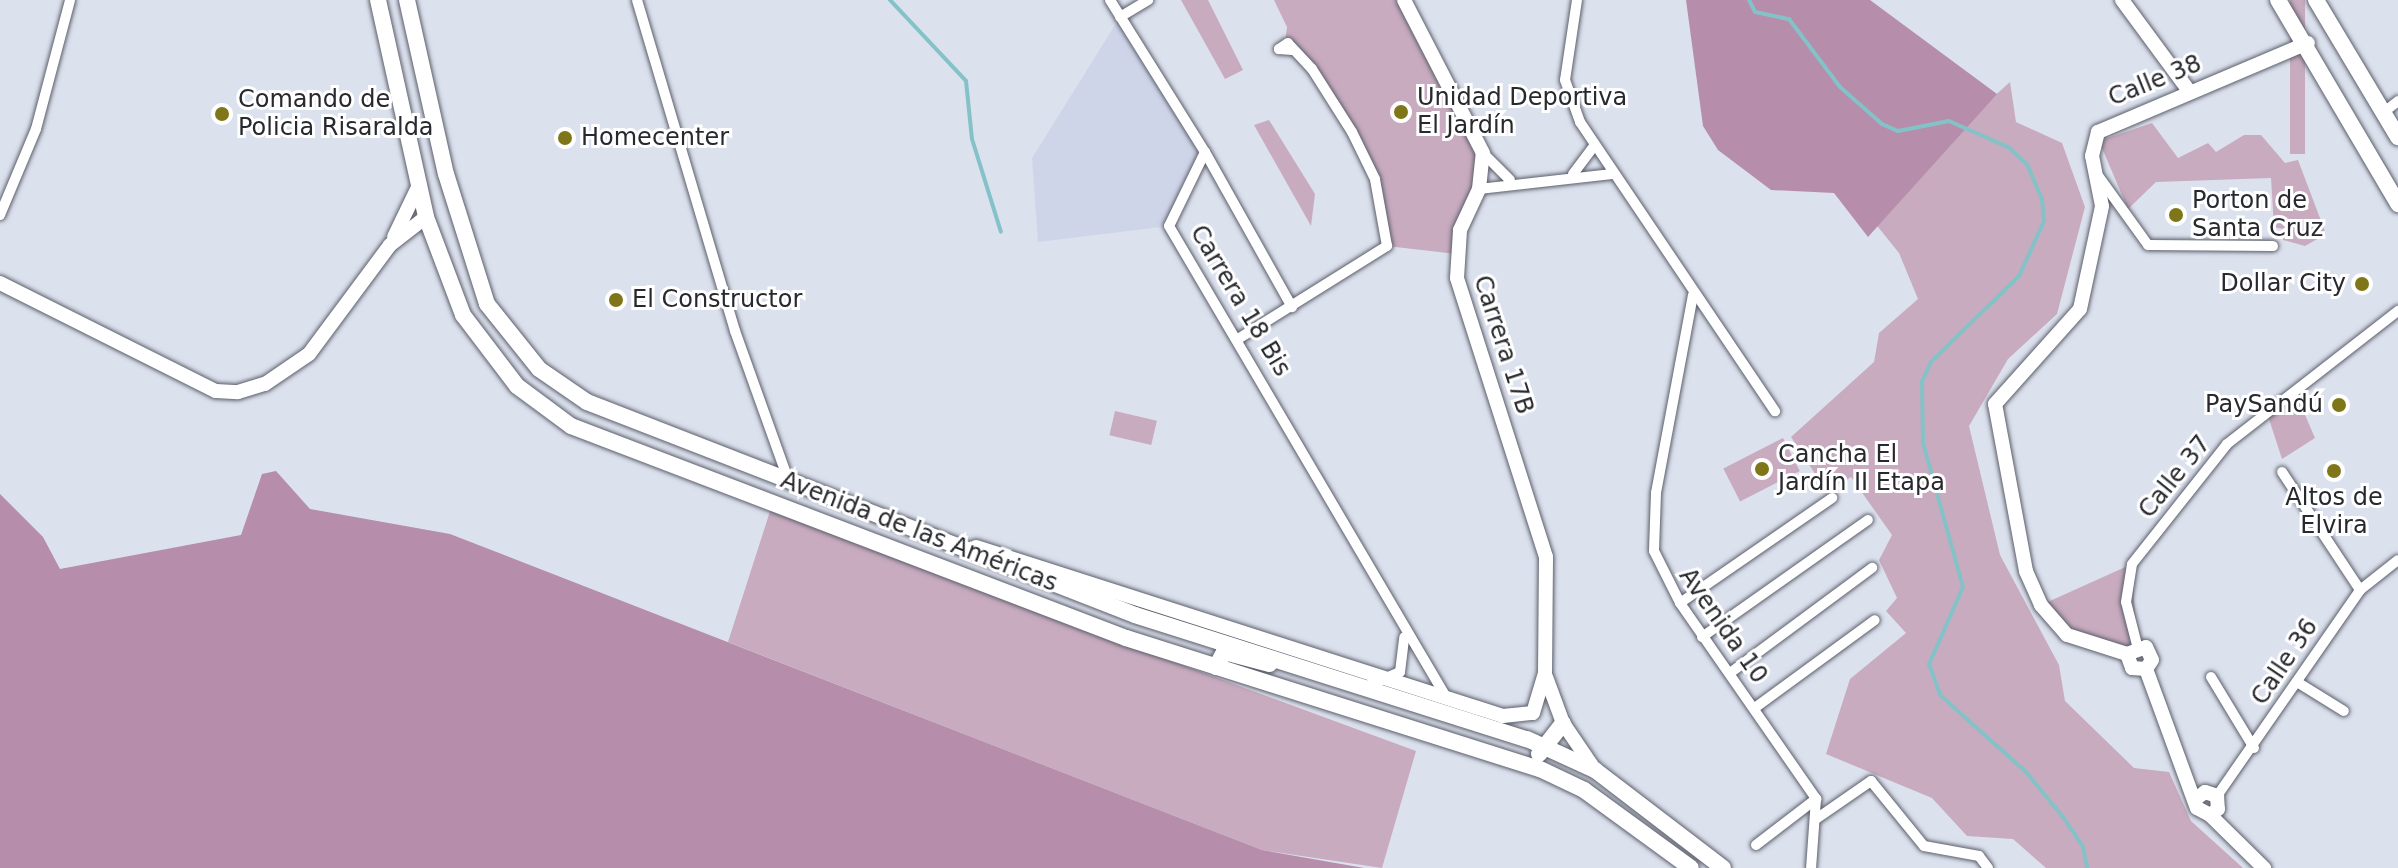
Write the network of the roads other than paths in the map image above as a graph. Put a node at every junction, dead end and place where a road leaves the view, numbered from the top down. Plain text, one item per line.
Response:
1 (70, 0) edge
2 (378, 0) edge
3 (407, 0) edge
4 (637, 0) edge
5 (1110, 0) edge
6 (1148, 0) edge
7 (1404, 0) edge
8 (1577, 0) edge
9 (2122, 0) edge
10 (2278, 0) edge
11 (2316, 0) edge
12 (1120, 17) junction
13 (2308, 43) junction
14 (1292, 50) dead end
15 (2189, 91) junction
16 (2391, 106) edge
17 (2398, 137) edge
18 (1593, 147) junction
19 (1205, 152) junction
20 (1483, 153) junction
21 (2095, 172) junction
22 (1573, 174) junction
23 (1612, 174) junction
24 (1510, 180) junction
25 (419, 185) junction
26 (1479, 189) junction
27 (2398, 204) edge
28 (0, 215) edge
29 (426, 217) junction
30 (390, 245) junction
31 (2273, 246) dead end
32 (0, 283) edge
33 (1693, 295) junction
34 (1292, 307) junction
35 (2398, 311) edge
36 (1238, 339) junction
37 (1775, 411) dead end
38 (2282, 472) dead end
39 (789, 484) junction
40 (745, 489) junction
41 (1832, 498) dead end
42 (1868, 520) dead end
43 (931, 538) junction
44 (2398, 560) edge
45 (1872, 568) dead end
46 (2360, 590) junction
47 (1680, 603) junction
48 (1875, 620) dead end
49 (1401, 628) junction
50 (1702, 637) junction
51 (2132, 650) junction
52 (1216, 667) junction
53 (1545, 673) junction
54 (1730, 673) junction
55 (2211, 677) dead end
56 (1390, 679) junction
57 (2297, 682) junction
58 (1367, 686) junction
59 (1445, 697) junction
60 (1756, 707) junction
61 (2344, 711) dead end
62 (1463, 717) junction
63 (1563, 723) junction
64 (1455, 742) junction
65 (1548, 748) junction
66 (2254, 748) junction
67 (1595, 770) junction
68 (2217, 796) junction
69 (2197, 798) junction
70 (1816, 799) junction
71 (2210, 815) junction
72 (1816, 819) junction
73 (1756, 845) dead end
74 (1691, 868) edge
75 (1723, 868) edge
76 (1811, 868) edge
77 (1988, 868) edge
78 (2264, 868) edge

1 - 28 street
2 - 25 main road, Avenida de las Américas
3 - 39 main road, Avenida de las Américas
4 - 39 street
5 - 12 street
6 - 12 street
7 - 20 street
8 - 18 street
9 - 15 street
10 - 13 main road
11 - 16 main road
12 - 19 street
13 - 15 street, Calle 38
13 - 27 main road
14 - 34 street
15 - 21 street, Calle 38
16 - 17 main road
18 - 22 street
18 - 23 street
19 - 34 street
19 - 36 street, Carrera 18 Bis
20 - 24 street
20 - 26 street, Carrera 17B
21 - 31 street
21 - 51 street, Calle 38
22 - 23 street
22 - 24 street
23 - 33 street
24 - 26 street
25 - 29 main road, Avenida de las Américas
25 - 30 street
26 - 53 street, Carrera 17B
29 - 30 street
29 - 40 main road, Avenida de las Américas
30 - 32 street
33 - 37 street
33 - 47 street, Avenida 10
34 - 36 street
35 - 51 street, Calle 37
36 - 49 street, Carrera 18 Bis
38 - 46 street
39 - 40 main road
39 - 43 main road, Avenida de las Américas
40 - 52 main road, Avenida de las Américas
41 - 47 street
42 - 50 street
43 - 56 street, Carrera 18 Bis
43 - 58 main road, Avenida de las Américas
44 - 46 street, Calle 36
45 - 54 street
46 - 57 street, Calle 36
47 - 50 street, Avenida 10
48 - 60 street
49 - 56 street
49 - 59 street, Carrera 18 Bis
50 - 54 street, Avenida 10
51 - 69 street
52 - 58 main road
52 - 64 main road, Avenida de las Américas
53 - 59 street, Carrera 17B
53 - 63 street, Carrera 17B
54 - 60 street, Avenida 10
55 - 66 street
56 - 58 street
56 - 59 street, Carrera 18 Bis
57 - 61 street
57 - 66 street, Calle 36
58 - 62 main road, Avenida de las Américas
59 - 62 street, Carrera 18 Bis
60 - 70 street, Avenida 10
62 - 65 main road, Avenida de las Américas
63 - 65 main road
63 - 67 street, Carrera 17B
64 - 65 main road
64 - 74 main road, Avenida de las Américas
65 - 67 main road, Avenida de las Américas
66 - 68 street, Calle 36
67 - 75 main road, Avenida de las Américas
68 - 69 street
68 - 71 street
69 - 71 street
70 - 72 street
70 - 73 street
71 - 78 street
72 - 76 street
72 - 77 street

